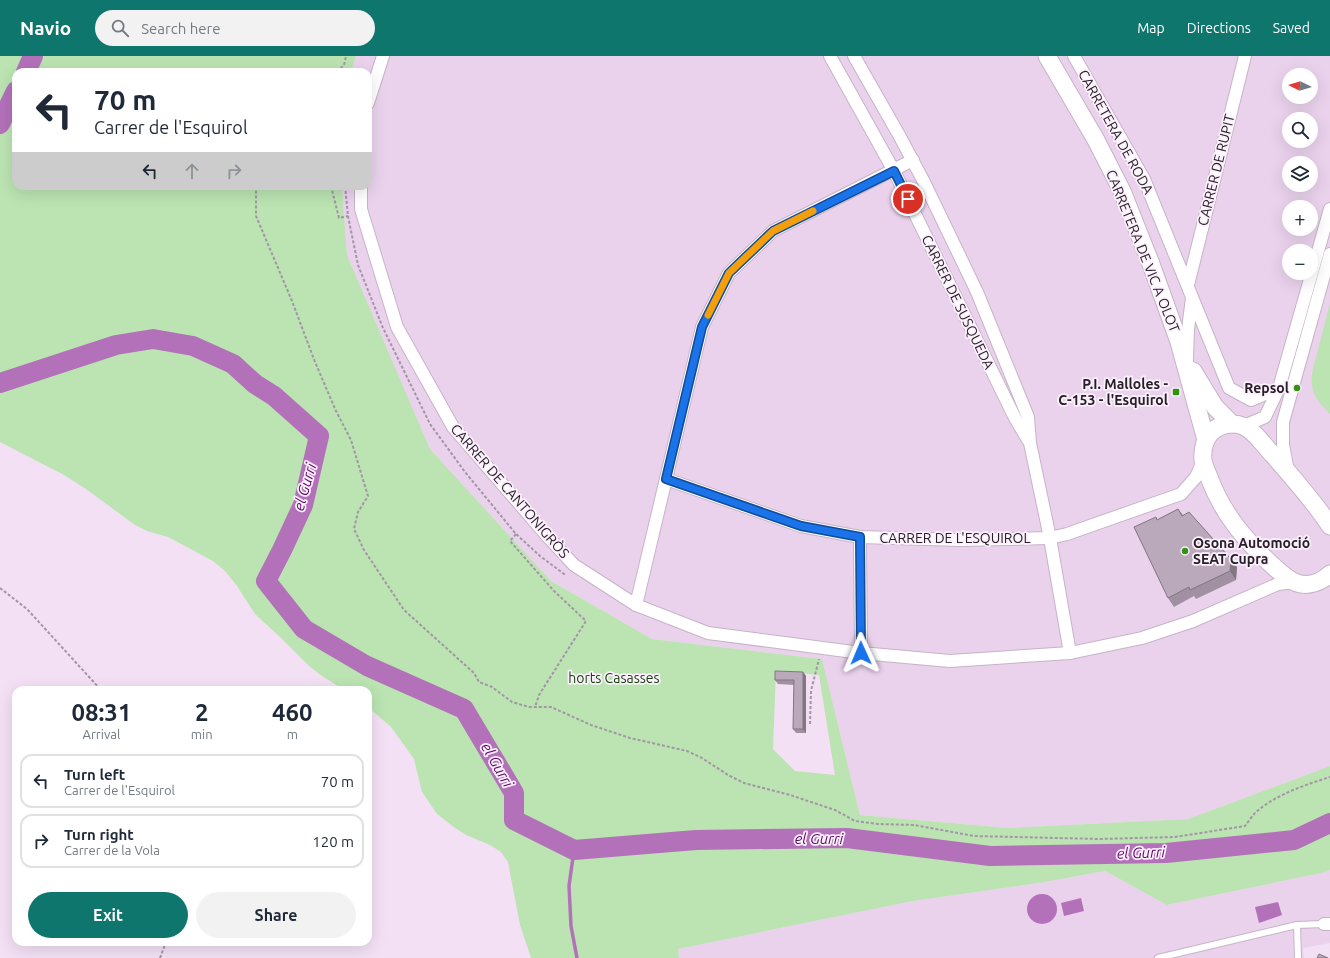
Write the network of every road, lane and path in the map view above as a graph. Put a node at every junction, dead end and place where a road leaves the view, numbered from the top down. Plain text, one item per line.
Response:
1 (346, 56) edge
2 (383, 56) edge
3 (830, 56) edge
4 (854, 56) edge
5 (1047, 56) edge
6 (1074, 56) edge
7 (1245, 56) edge
8 (341, 68) edge
9 (372, 90) edge
10 (913, 160) junction
11 (894, 171) junction
12 (256, 190) edge
13 (332, 190) edge
14 (361, 190) edge
15 (1330, 209) edge
16 (348, 216) dead end
17 (1330, 254) edge
18 (1188, 285) junction
19 (1192, 297) junction
20 (1179, 342) junction
21 (1187, 359) junction
22 (1279, 388) junction
23 (1238, 425) junction
24 (1206, 440) junction
25 (1030, 443) junction
26 (1203, 461) junction
27 (1288, 473) junction
28 (666, 479) junction
29 (1325, 513) edge
30 (1330, 526) edge
31 (516, 534) dead end
32 (860, 537) junction
33 (1050, 538) junction
34 (1330, 574) edge
35 (1301, 583) junction
36 (0, 588) edge
37 (1330, 590) edge
38 (636, 605) junction
39 (861, 653) junction
40 (1070, 653) junction
41 (817, 666) dead end
42 (97, 686) edge
43 (535, 707) junction
44 (810, 724) dead end
45 (1330, 777) edge
46 (1327, 924) edge
47 (1297, 925) junction
48 (164, 946) edge
49 (160, 958) edge
50 (1158, 958) edge
51 (1298, 958) edge

1 - 8 path
2 - 9 street
3 - 11 street, CARRER DE SUSQUEDA
4 - 10 street, CARRER DE SUSQUEDA
5 - 20 street, CARRETERA DE VIC A OLOT
6 - 18 street, CARRETERA DE RODA
7 - 18 street, CARRER DE RUPIT
10 - 11 street
10 - 25 street, CARRER DE SUSQUEDA
11 - 25 street, CARRER DE SUSQUEDA
11 - 28 street
12 - 43 path
13 - 16 path
14 - 38 street, CARRER DE CANTONIGRÒS
15 - 22 street
17 - 27 street
18 - 19 street, CARRETERA DE RODA
19 - 21 street, CARRETERA DE RODA
19 - 22 street, CARRETERA DE RODA
20 - 21 street, CARRETERA DE VIC A OLOT
20 - 24 street, CARRETERA DE VIC A OLOT
21 - 23 street, CARRETERA DE VIC A OLOT
22 - 23 street
23 - 24 street
23 - 27 street, CARRETERA DE VIC A OLOT
24 - 26 street
25 - 33 street, CARRER DE SUSQUEDA
26 - 33 street, CARRER DE L'ESQUIROL
26 - 35 street
27 - 29 street, CARRETERA DE VIC A OLOT
28 - 32 street, CARRER DE L'ESQUIROL
28 - 38 street
29 - 30 street, CARRETERA DE VIC A OLOT
31 - 43 path
32 - 33 street, CARRER DE L'ESQUIROL
32 - 39 street
33 - 40 street, CARRER DE SUSQUEDA
34 - 35 street
35 - 37 street
35 - 40 street, CARRER DE CANTONIGRÒS
36 - 42 path
38 - 39 street, CARRER DE CANTONIGRÒS
39 - 40 street, CARRER DE CANTONIGRÒS
41 - 44 path
43 - 45 path
46 - 47 lane
47 - 50 lane
47 - 51 lane
48 - 49 path

